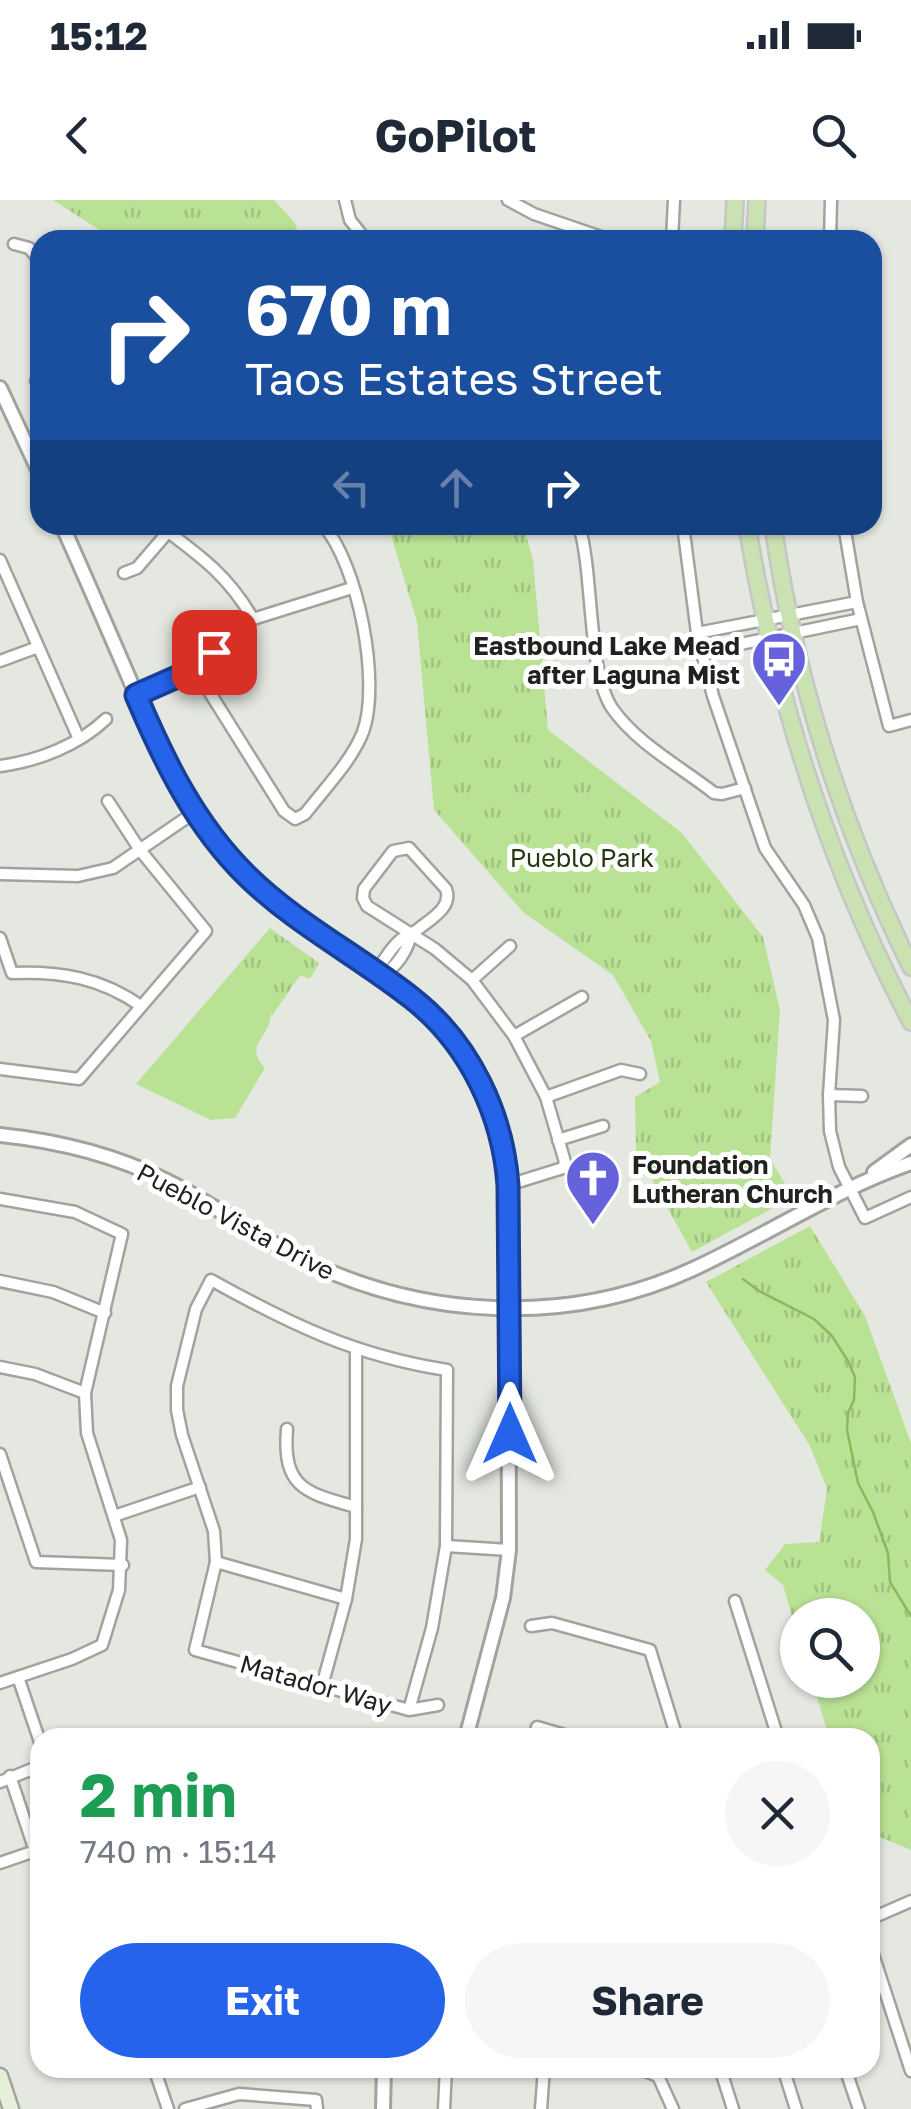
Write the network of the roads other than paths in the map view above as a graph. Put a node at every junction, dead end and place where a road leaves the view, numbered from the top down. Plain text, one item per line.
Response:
1 (345, 200) edge
2 (508, 200) edge
3 (674, 200) edge
4 (735, 200) edge
5 (758, 200) edge
6 (831, 200) edge
7 (358, 230) edge
8 (581, 230) edge
9 (672, 230) edge
10 (734, 230) edge
11 (756, 230) edge
12 (830, 230) edge
13 (14, 244) dead end
14 (30, 249) edge
15 (0, 388) edge
16 (30, 452) edge
17 (66, 535) edge
18 (158, 535) edge
19 (172, 535) edge
20 (330, 535) edge
21 (582, 535) edge
22 (684, 535) edge
23 (750, 535) edge
24 (775, 535) edge
25 (846, 535) edge
26 (0, 560) edge
27 (124, 573) dead end
28 (352, 588) junction
29 (857, 602) junction
30 (253, 619) junction
31 (861, 619) junction
32 (766, 620) junction
33 (791, 624) junction
34 (697, 633) junction
35 (770, 637) junction
36 (38, 646) junction
37 (702, 652) junction
38 (0, 661) edge
39 (195, 669) junction
40 (136, 695) junction
41 (106, 719) dead end
42 (911, 720) edge
43 (79, 739) junction
44 (0, 766) edge
45 (745, 788) junction
46 (108, 801) dead end
47 (195, 812) junction
48 (140, 850) junction
49 (0, 874) edge
50 (410, 933) junction
51 (0, 938) edge
52 (510, 946) dead end
53 (911, 968) edge
54 (380, 976) junction
55 (472, 980) junction
56 (582, 998) dead end
57 (142, 1006) junction
58 (911, 1022) edge
59 (514, 1036) junction
60 (0, 1069) edge
61 (640, 1074) dead end
62 (828, 1094) junction
63 (862, 1096) dead end
64 (546, 1097) junction
65 (603, 1126) dead end
66 (0, 1135) edge
67 (558, 1140) junction
68 (911, 1145) edge
69 (911, 1164) edge
70 (864, 1180) junction
71 (508, 1185) junction
72 (848, 1187) junction
73 (911, 1197) edge
74 (0, 1199) edge
75 (0, 1281) edge
76 (509, 1309) junction
77 (105, 1313) junction
78 (356, 1350) junction
79 (0, 1367) edge
80 (84, 1393) junction
81 (286, 1429) dead end
82 (0, 1454) edge
83 (200, 1487) junction
84 (356, 1507) junction
85 (114, 1516) junction
86 (446, 1546) junction
87 (509, 1550) junction
88 (216, 1562) junction
89 (123, 1565) junction
90 (346, 1598) junction
91 (735, 1602) dead end
92 (530, 1626) dead end
93 (18, 1677) junction
94 (0, 1683) edge
95 (322, 1686) junction
96 (438, 1706) dead end
97 (410, 1710) junction
98 (35, 1728) edge
99 (469, 1728) edge
100 (674, 1728) edge
101 (775, 1728) edge
102 (30, 1770) edge
103 (5, 1779) edge
104 (30, 1839) edge
105 (30, 1853) edge
106 (0, 1863) edge
107 (911, 1900) edge
108 (880, 1914) edge
109 (880, 1976) edge
110 (911, 2071) edge
111 (0, 2076) edge
112 (157, 2078) edge
113 (384, 2078) edge
114 (446, 2078) edge
115 (543, 2078) edge
116 (659, 2078) edge
117 (723, 2078) edge
118 (786, 2078) edge
119 (849, 2078) edge
120 (218, 2104) edge
121 (316, 2104) edge
122 (11, 2109) edge
123 (168, 2109) edge
124 (184, 2109) edge
125 (383, 2109) edge
126 (444, 2109) edge
127 (541, 2109) edge
128 (673, 2109) edge
129 (733, 2109) edge
130 (796, 2109) edge
131 (859, 2109) edge

1 - 7 street
2 - 8 street
3 - 9 street
4 - 10 main road
5 - 11 main road
6 - 12 street
13 - 14 street
15 - 16 street
17 - 40 street
18 - 27 street
19 - 30 street
20 - 28 street
21 - 45 street
22 - 34 street
23 - 32 main road
24 - 33 main road
25 - 29 street
26 - 36 street
28 - 30 street
28 - 39 street
29 - 31 street
29 - 33 street
30 - 39 street
31 - 33 street
31 - 42 street
32 - 33 street
32 - 34 street
32 - 35 main road
33 - 35 street
33 - 53 main road
34 - 37 street
35 - 37 street
35 - 58 main road
36 - 38 street
36 - 43 street
37 - 45 street
39 - 40 street
40 - 47 street
41 - 43 street
43 - 44 street
45 - 62 street
46 - 48 street
47 - 48 street
47 - 54 street
48 - 49 street
48 - 57 street
50 - 50 street
50 - 54 street
50 - 55 street
51 - 57 street
52 - 55 street
54 - 71 street
55 - 59 street
56 - 59 street
57 - 60 street
59 - 64 street
61 - 64 street
62 - 63 street
62 - 72 street
64 - 67 street
65 - 67 street
66 - 76 street, Pueblo Vista Drive
67 - 71 street
68 - 70 street, Pueblo Vista Drive
69 - 70 street, Pueblo Vista Drive
70 - 72 street, Pueblo Vista Drive
71 - 76 street
72 - 73 street
72 - 76 street, Pueblo Vista Drive
74 - 77 street
75 - 77 street
76 - 87 street
77 - 80 street
78 - 83 street
78 - 84 street
78 - 86 street
79 - 80 street
80 - 85 street
81 - 84 street
82 - 89 street
83 - 85 street
83 - 88 street
84 - 90 street
85 - 89 street
86 - 87 street
86 - 97 street
87 - 99 street
88 - 90 street
88 - 95 street, Matador Way
89 - 93 street
90 - 95 street
91 - 101 street
92 - 100 street
93 - 94 street
93 - 98 street
95 - 97 street, Matador Way
96 - 97 street, Matador Way
102 - 103 street
103 - 104 street
105 - 106 street
107 - 108 street
109 - 110 street
111 - 122 main road
112 - 123 street
113 - 125 street
114 - 126 street
115 - 127 street
116 - 128 street
117 - 129 street
118 - 130 street
119 - 131 street
120 - 121 street
120 - 124 street

